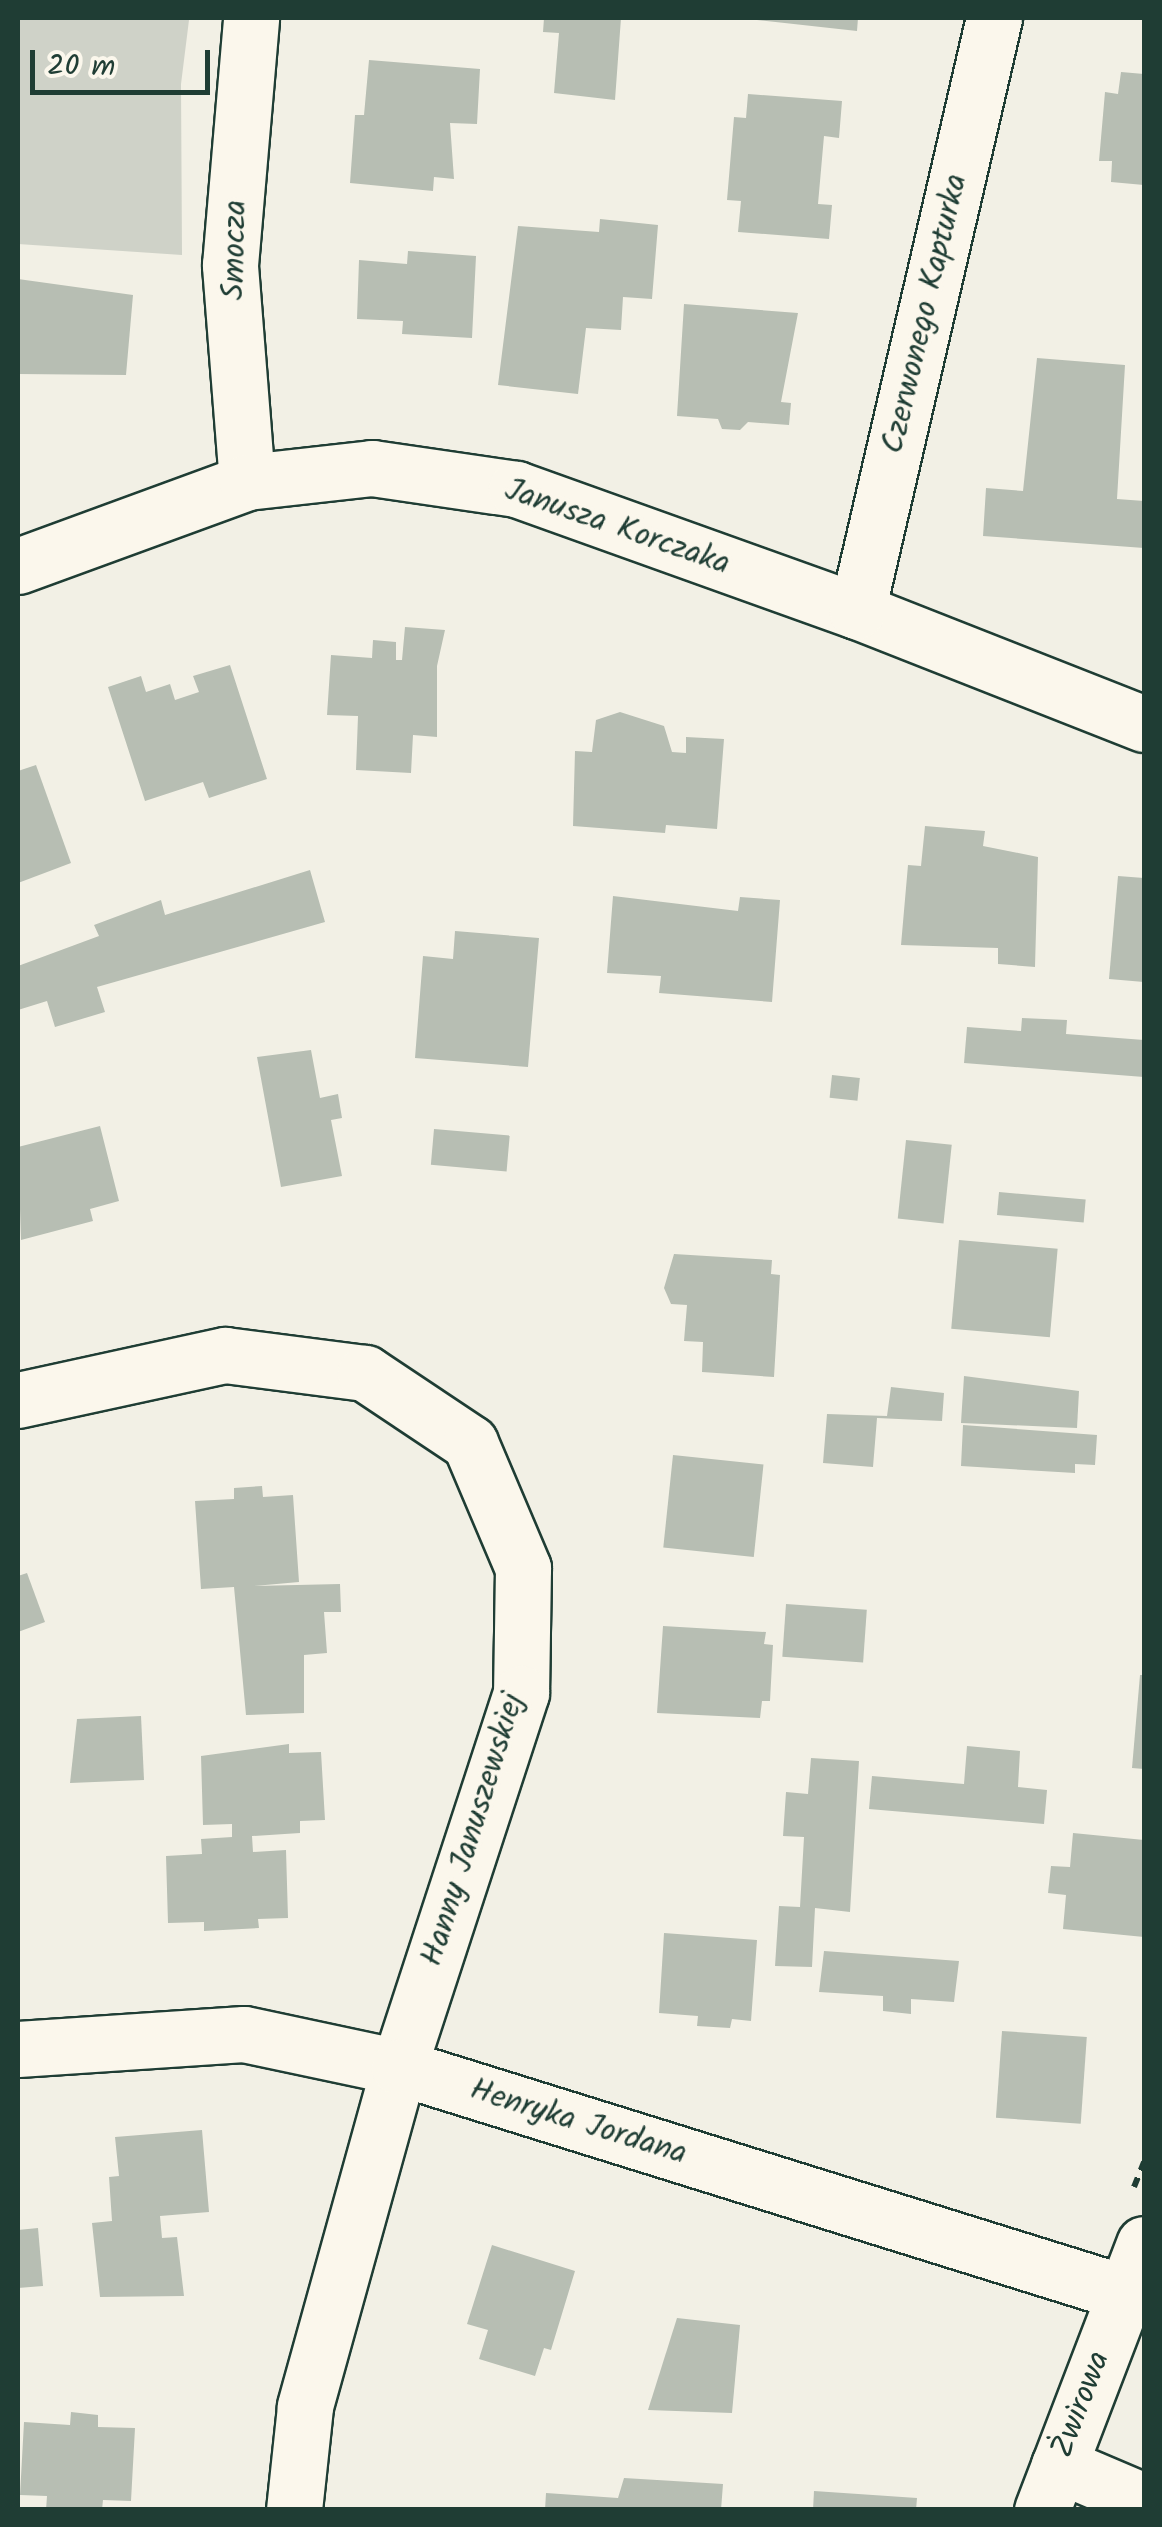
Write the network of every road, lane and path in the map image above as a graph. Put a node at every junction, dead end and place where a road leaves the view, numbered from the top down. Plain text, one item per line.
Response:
1 (251, 18) edge
2 (994, 18) edge
3 (247, 482) junction
4 (18, 566) edge
5 (858, 611) junction
6 (1144, 724) edge
7 (18, 1400) edge
8 (18, 2049) edge
9 (399, 2067) junction
10 (1135, 2268) edge
11 (1051, 2487) edge
12 (1144, 2500) edge
13 (294, 2510) edge

1 - 3 street, Smocza
2 - 5 street, Czerwonego Kapturka
3 - 4 street, Janusza Korczaka
3 - 5 street, Janusza Korczaka
5 - 6 street, Janusza Korczaka
7 - 9 street, Hanny Januszewskiej
8 - 9 street, Henryka Jordana
9 - 10 street, Henryka Jordana
9 - 13 street, Hanny Januszewskiej
10 - 11 street, Żwirowa
11 - 12 street

